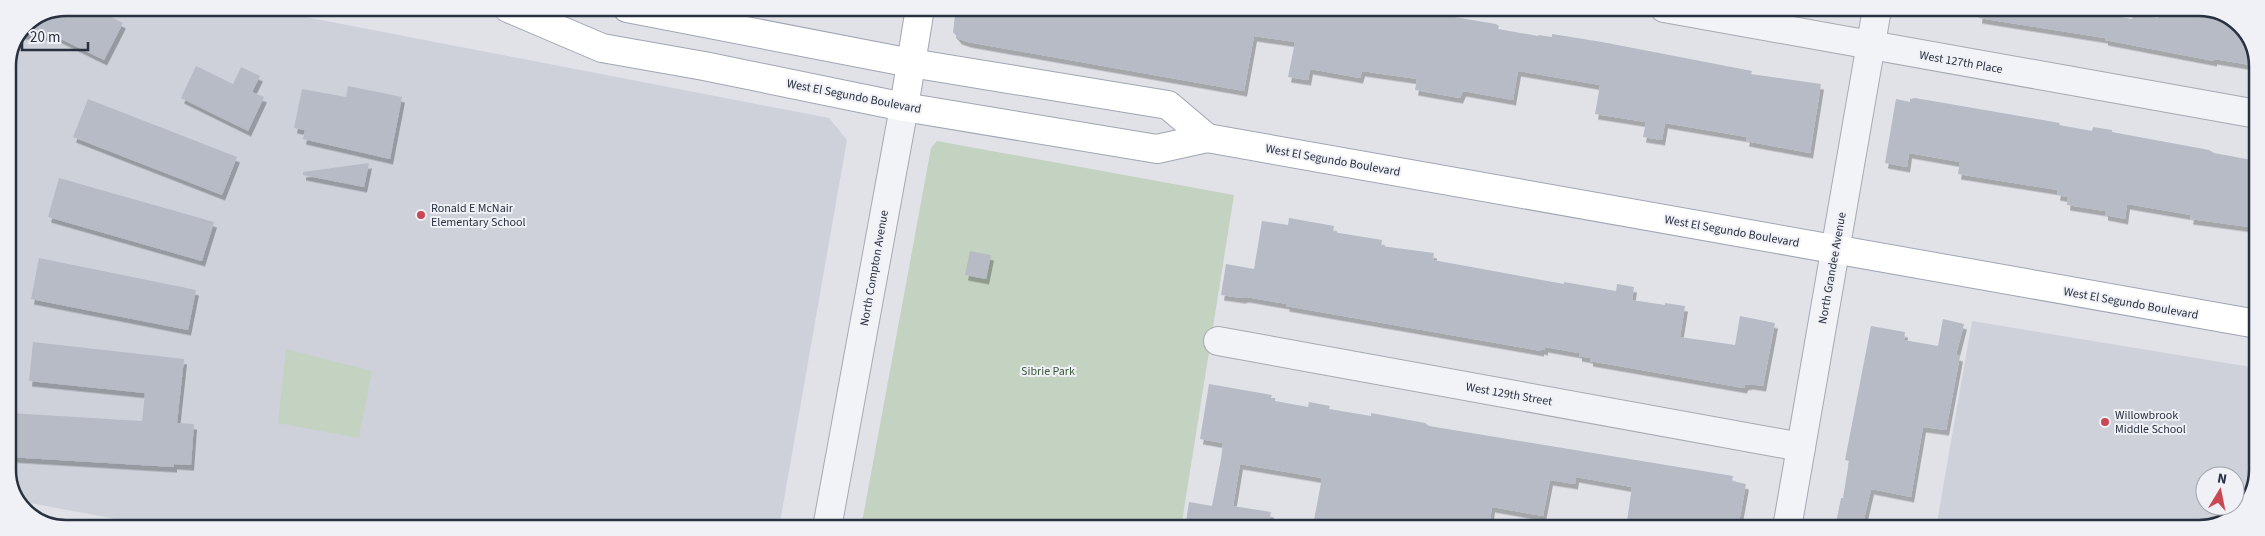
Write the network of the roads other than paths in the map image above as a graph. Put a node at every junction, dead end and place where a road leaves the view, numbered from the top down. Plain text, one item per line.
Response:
1 (527, 16) edge
2 (668, 16) edge
3 (919, 16) edge
4 (1707, 16) edge
5 (1876, 16) edge
6 (1870, 46) junction
7 (912, 63) junction
8 (904, 107) junction
9 (2249, 113) edge
10 (1207, 138) junction
11 (1835, 249) junction
12 (2249, 323) edge
13 (1218, 341) dead end
14 (1801, 447) junction
15 (828, 520) edge
16 (1788, 520) edge

1 - 8 main road, West El Segundo Boulevard
2 - 7 main road
3 - 7 main road, North Compton Avenue
4 - 6 street, West 127th Place
5 - 6 street, North Grandee Avenue
6 - 9 street, West 127th Place
6 - 11 street, North Grandee Avenue
7 - 8 main road, North Compton Avenue
7 - 10 main road
8 - 10 main road, West El Segundo Boulevard
8 - 15 street, North Compton Avenue
10 - 11 main road, West El Segundo Boulevard
11 - 12 main road, West El Segundo Boulevard
11 - 14 street, North Grandee Avenue
13 - 14 street, West 129th Street
14 - 16 street, North Grandee Avenue

